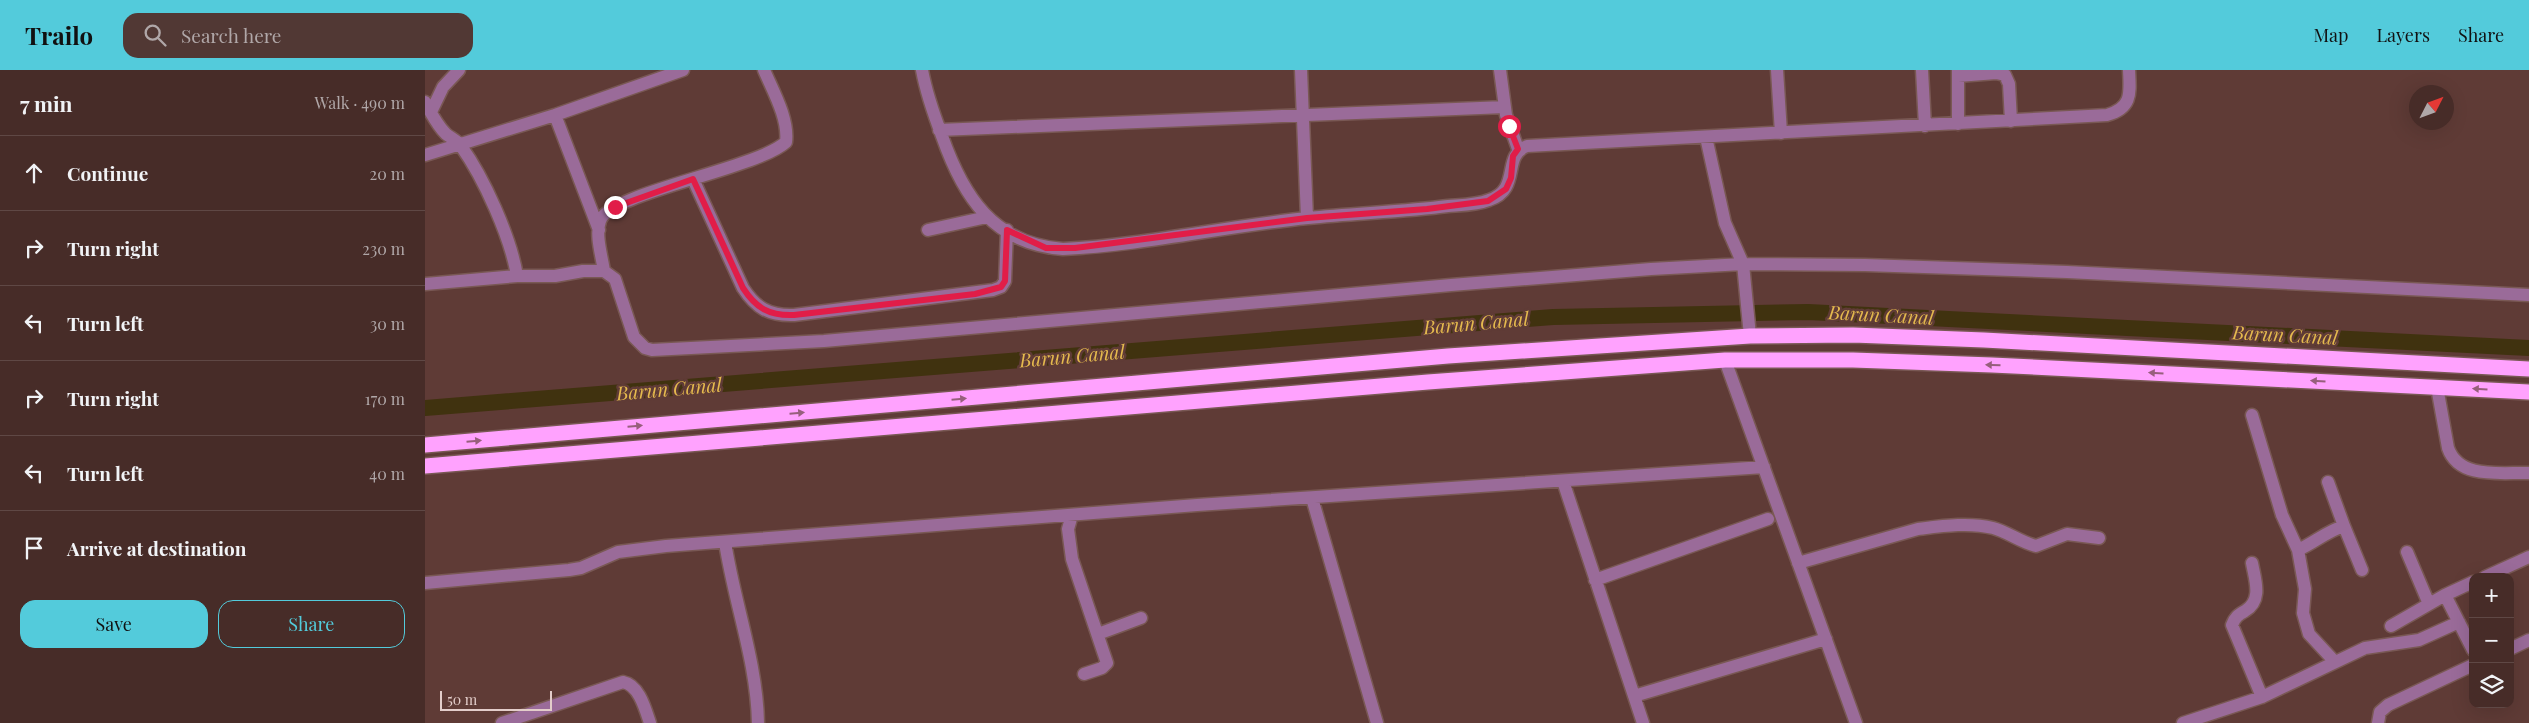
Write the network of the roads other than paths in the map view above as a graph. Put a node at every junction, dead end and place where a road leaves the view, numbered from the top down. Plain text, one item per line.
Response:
1 (459, 70) edge
2 (683, 70) edge
3 (764, 70) edge
4 (922, 70) edge
5 (1301, 70) edge
6 (1500, 70) edge
7 (1777, 70) edge
8 (1923, 70) edge
9 (2129, 70) edge
10 (1958, 73) edge
11 (1505, 106) junction
12 (428, 107) edge
13 (555, 115) junction
14 (1303, 116) junction
15 (2011, 121) junction
16 (1958, 124) junction
17 (1925, 126) junction
18 (939, 130) junction
19 (1781, 133) junction
20 (1706, 137) junction
21 (460, 144) junction
22 (1518, 149) junction
23 (425, 155) edge
24 (693, 179) junction
25 (987, 217) junction
26 (1307, 218) junction
27 (928, 230) dead end
28 (1007, 230) junction
29 (599, 231) junction
30 (604, 270) junction
31 (1745, 271) junction
32 (517, 276) junction
33 (425, 284) edge
34 (2529, 295) edge
35 (1749, 329) junction
36 (1725, 360) junction
37 (2529, 369) edge
38 (2437, 387) junction
39 (2529, 392) edge
40 (2252, 414) dead end
41 (425, 445) edge
42 (425, 466) edge
43 (1764, 467) junction
44 (2529, 473) edge
45 (1563, 481) junction
46 (2328, 482) dead end
47 (1311, 498) junction
48 (1072, 515) junction
49 (1768, 519) dead end
50 (2345, 526) junction
51 (2099, 538) dead end
52 (725, 542) junction
53 (2298, 550) junction
54 (2407, 552) dead end
55 (2529, 557) edge
56 (1798, 563) junction
57 (2252, 563) dead end
58 (2362, 570) dead end
59 (2494, 573) edge
60 (1595, 580) junction
61 (425, 583) edge
62 (2469, 584) edge
63 (2445, 595) junction
64 (2429, 604) junction
65 (1141, 618) dead end
66 (2459, 622) junction
67 (2391, 626) dead end
68 (1099, 634) junction
69 (1826, 639) junction
70 (2529, 640) edge
71 (2469, 642) edge
72 (2514, 646) edge
73 (2335, 662) junction
74 (2469, 667) edge
75 (1084, 674) dead end
76 (1634, 696) junction
77 (2262, 697) junction
78 (502, 723) edge
79 (650, 723) edge
80 (758, 723) edge
81 (1377, 723) edge
82 (1643, 723) edge
83 (1856, 723) edge
84 (2183, 723) edge
85 (2378, 723) edge

1 - 12 street
2 - 13 street
3 - 24 street
4 - 18 street
5 - 14 street
6 - 11 street
7 - 19 street
8 - 17 street
9 - 15 street
10 - 15 street
10 - 16 street
11 - 14 street
11 - 22 street
12 - 21 street
13 - 21 street
13 - 29 street
14 - 18 street
14 - 26 street
15 - 16 street
16 - 17 street
17 - 19 street
18 - 25 street
19 - 20 street
20 - 22 street
20 - 31 street
21 - 23 street
21 - 32 street
22 - 26 street
24 - 28 street
24 - 29 street
25 - 27 street
25 - 28 street
26 - 28 street
29 - 30 street
30 - 31 street
30 - 32 street
31 - 34 street
31 - 35 street
32 - 33 street
35 - 37 highway
41 -> 35 highway
38 -> 36 highway
36 - 42 highway
36 - 43 street
39 -> 38 highway
38 - 44 street
40 - 53 street
43 - 45 street
43 - 56 street
45 - 47 street
45 - 60 street
46 - 50 street
47 - 48 street
47 - 81 street
48 - 52 street
48 - 68 street
49 - 60 street
50 - 53 street
50 - 58 street
51 - 56 street
52 - 61 street
52 - 80 street
53 - 73 street
54 - 64 street
55 - 59 street
56 - 69 street
57 - 77 street
60 - 76 street
62 - 63 street
63 - 64 street
63 - 66 street
64 - 67 street
65 - 68 street
66 - 71 street
66 - 73 street
68 - 75 street
69 - 76 street
69 - 83 street
70 - 72 street
73 - 77 street
74 - 85 street
76 - 82 street
77 - 84 street
78 - 79 street

